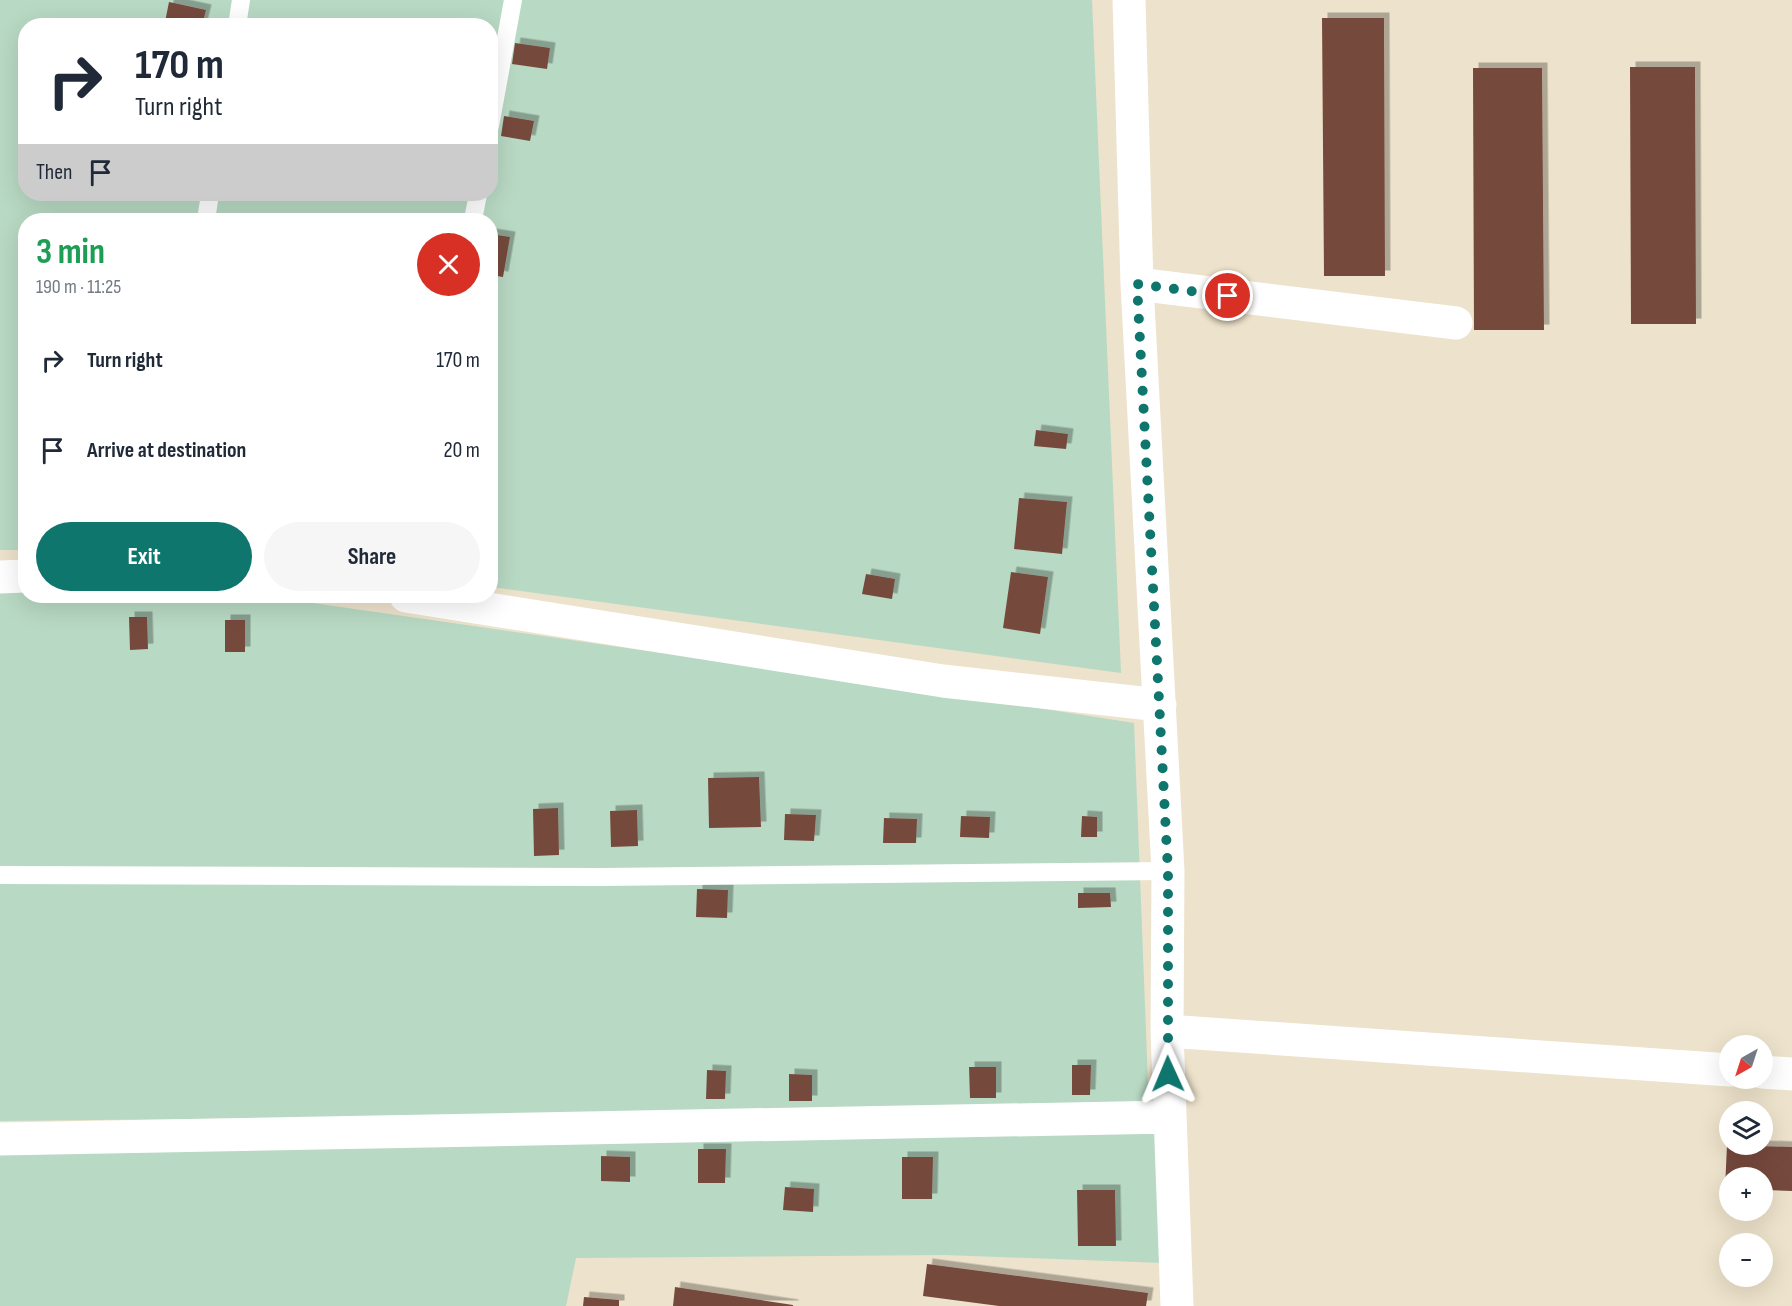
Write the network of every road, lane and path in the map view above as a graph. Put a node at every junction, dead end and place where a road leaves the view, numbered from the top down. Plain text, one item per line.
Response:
1 (241, 0) edge
2 (513, 0) edge
3 (1129, 0) edge
4 (238, 18) edge
5 (498, 82) edge
6 (1137, 284) junction
7 (1456, 323) dead end
8 (18, 576) edge
9 (0, 577) edge
10 (459, 603) edge
11 (1160, 705) junction
12 (1168, 871) junction
13 (0, 875) edge
14 (1167, 1031) junction
15 (1719, 1069) edge
16 (1773, 1073) edge
17 (1792, 1074) edge
18 (1169, 1117) junction
19 (0, 1139) edge
20 (1177, 1306) edge

1 - 4 lane
2 - 5 lane
3 - 6 street
6 - 7 street
6 - 11 street
8 - 9 street
10 - 11 street
11 - 12 street
12 - 13 lane
12 - 14 street
14 - 15 street
14 - 18 street
16 - 17 street
18 - 19 street
18 - 20 street

